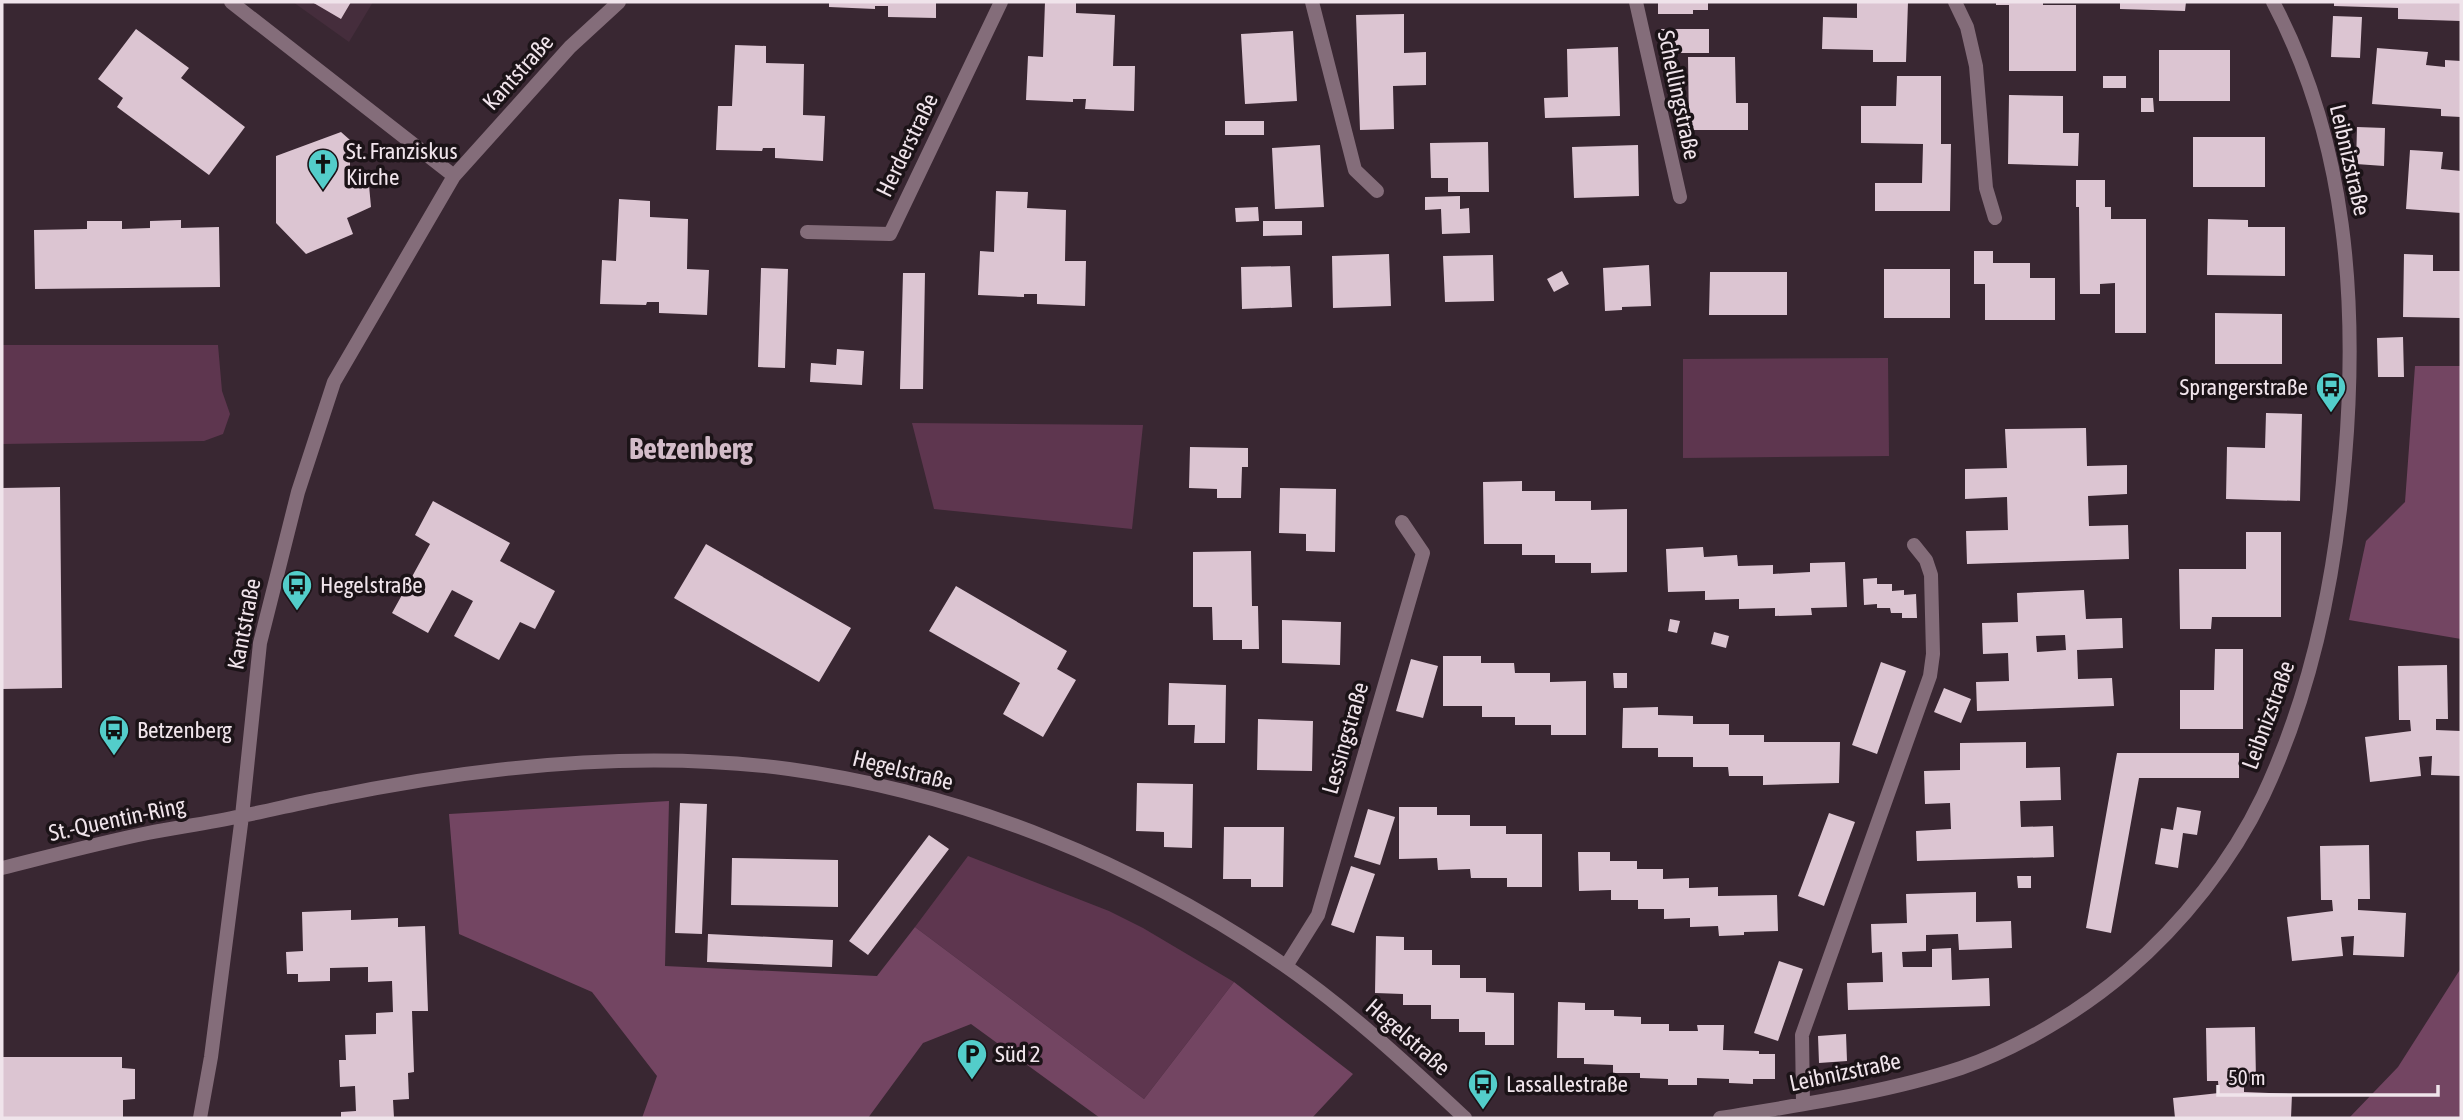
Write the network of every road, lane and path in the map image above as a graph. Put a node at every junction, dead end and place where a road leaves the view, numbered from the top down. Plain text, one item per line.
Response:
1 (231, 2) edge
2 (619, 2) edge
3 (1001, 2) edge
4 (1312, 2) edge
5 (1636, 2) edge
6 (1955, 2) edge
7 (2273, 2) edge
8 (454, 176) junction
9 (1377, 191) dead end
10 (1680, 197) dead end
11 (1995, 218) dead end
12 (807, 232) dead end
13 (1402, 522) dead end
14 (1914, 545) dead end
15 (242, 816) junction
16 (2, 868) edge
17 (1286, 966) junction
18 (1803, 1104) junction
19 (200, 1118) edge
20 (1465, 1118) edge
21 (1720, 1118) edge

1 - 8 street
2 - 8 street, Kantstraße
3 - 12 street, Herderstraße
4 - 9 street
5 - 10 street, Schellingstraße
6 - 11 street
7 - 18 street, Leibnizstraße
8 - 15 street, Kantstraße
13 - 17 street, Lessingstraße
14 - 18 street
15 - 16 street, St.-Quentin-Ring
15 - 17 street, Hegelstraße
15 - 19 street, Kantstraße
17 - 20 street, Hegelstraße
18 - 21 street, Leibnizstraße

